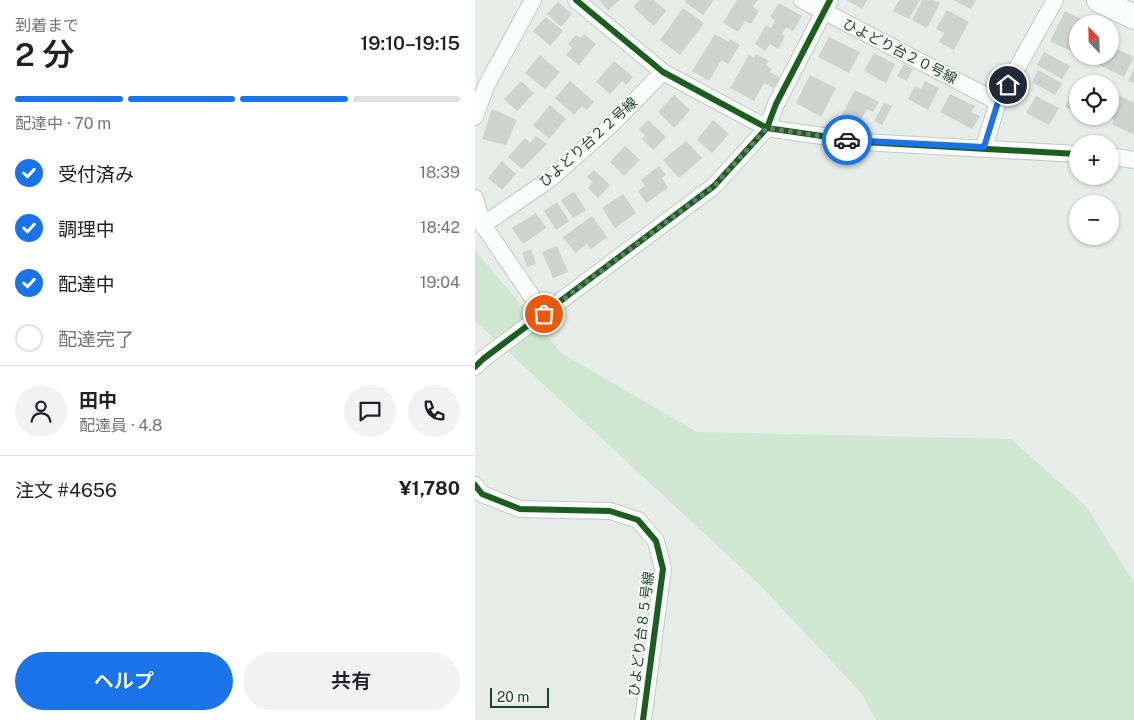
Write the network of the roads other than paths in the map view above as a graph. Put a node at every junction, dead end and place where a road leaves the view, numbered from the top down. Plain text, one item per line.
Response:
1 (533, 0) edge
2 (576, 0) edge
3 (802, 0) edge
4 (1055, 0) edge
5 (1099, 0) edge
6 (827, 6) edge
7 (1134, 17) edge
8 (663, 72) junction
9 (998, 102) junction
10 (475, 117) edge
11 (767, 128) junction
12 (984, 147) junction
13 (1069, 153) edge
14 (1119, 158) edge
15 (1134, 160) edge
16 (475, 198) edge
17 (483, 225) junction
18 (544, 314) junction
19 (475, 367) edge
20 (475, 486) edge
21 (643, 720) edge

1 - 10 street
2 - 8 street
3 - 6 street, ひよどり台２０号線
4 - 9 street
5 - 7 street
6 - 9 street, ひよどり台２０号線
6 - 11 street
8 - 11 street
8 - 17 street, ひよどり台２２号線
9 - 12 street
11 - 12 street
11 - 18 street
12 - 13 street
14 - 15 street
16 - 17 street
17 - 18 street
18 - 19 street
20 - 21 street, ひよどり台８５号線

